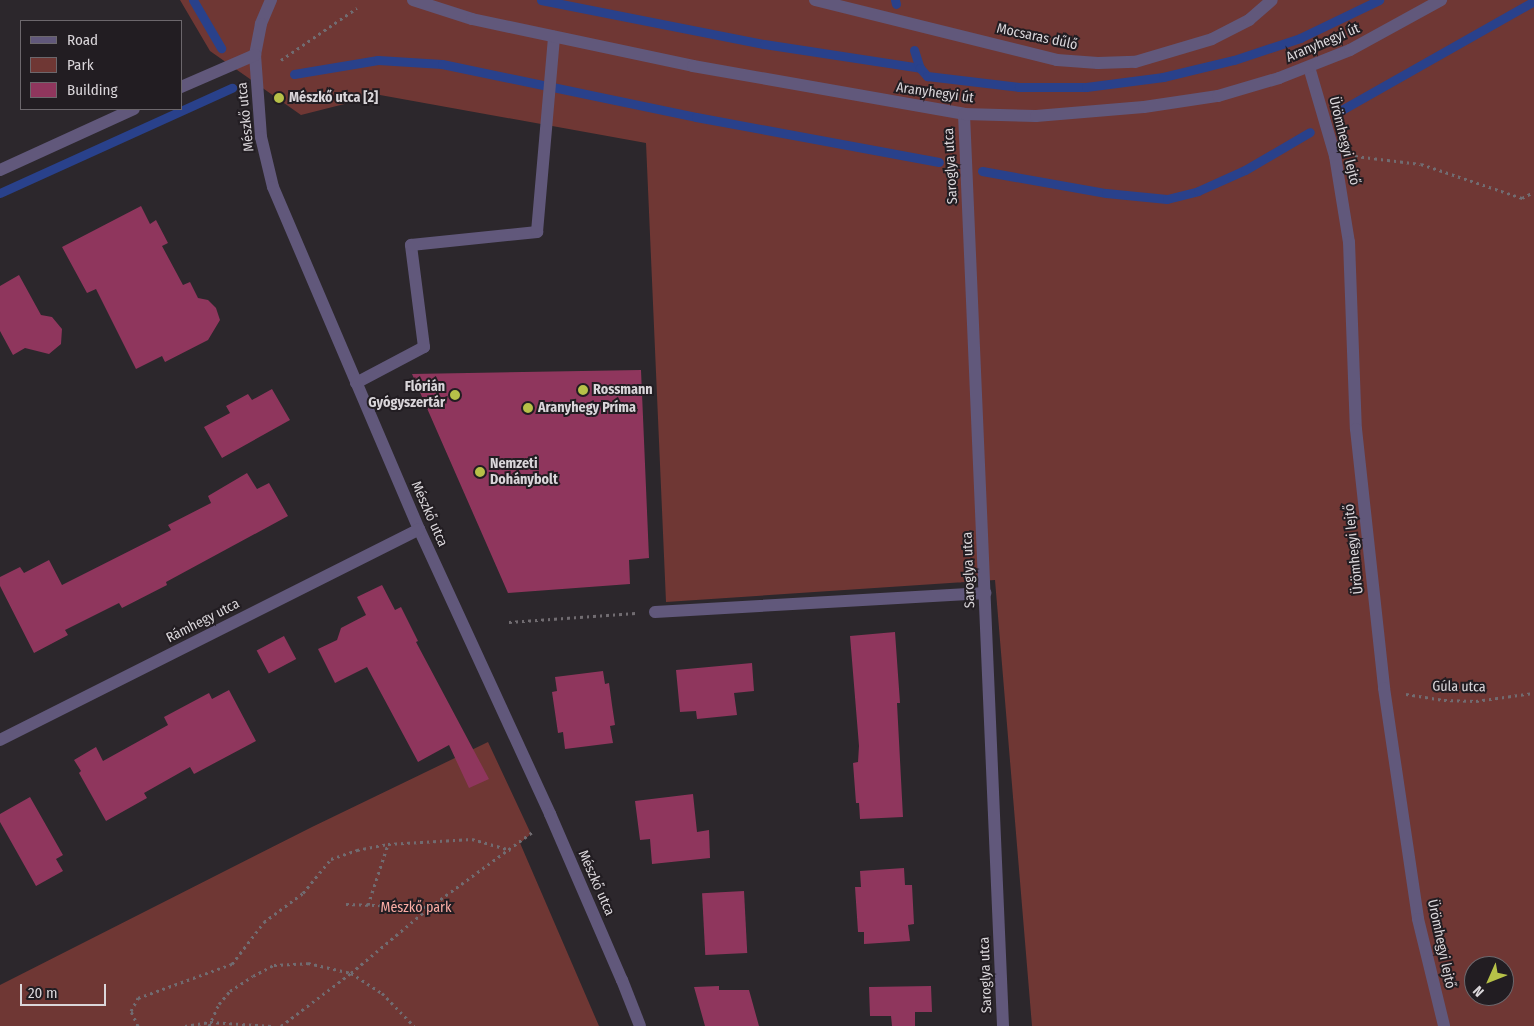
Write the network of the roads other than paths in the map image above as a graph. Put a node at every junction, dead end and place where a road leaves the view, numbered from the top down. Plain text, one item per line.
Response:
1 (272, 0) edge
2 (413, 0) edge
3 (815, 0) edge
4 (1272, 0) edge
5 (1441, 0) edge
6 (554, 37) junction
7 (255, 55) junction
8 (1309, 67) junction
9 (182, 87) edge
10 (132, 110) edge
11 (964, 114) junction
12 (0, 170) edge
13 (356, 383) junction
14 (420, 529) junction
15 (985, 593) junction
16 (655, 612) road end
17 (0, 740) edge
18 (640, 1026) edge
19 (1003, 1026) edge
20 (1444, 1026) edge

1 - 7 street, Mészkő utca
2 - 6 street, Aranyhegyi út
3 - 4 street, Mocsaras dűlő
5 - 8 street, Aranyhegyi út
6 - 11 street, Aranyhegyi út
6 - 13 street
7 - 9 street
7 - 13 street, Mészkő utca
8 - 11 street, Aranyhegyi út
8 - 20 street, Ürömhegyi lejtő
10 - 12 street
11 - 15 street, Saroglya utca
13 - 14 street, Mészkő utca
14 - 17 street, Rámhegy utca
14 - 18 street, Mészkő utca
15 - 16 street
15 - 19 street, Saroglya utca

